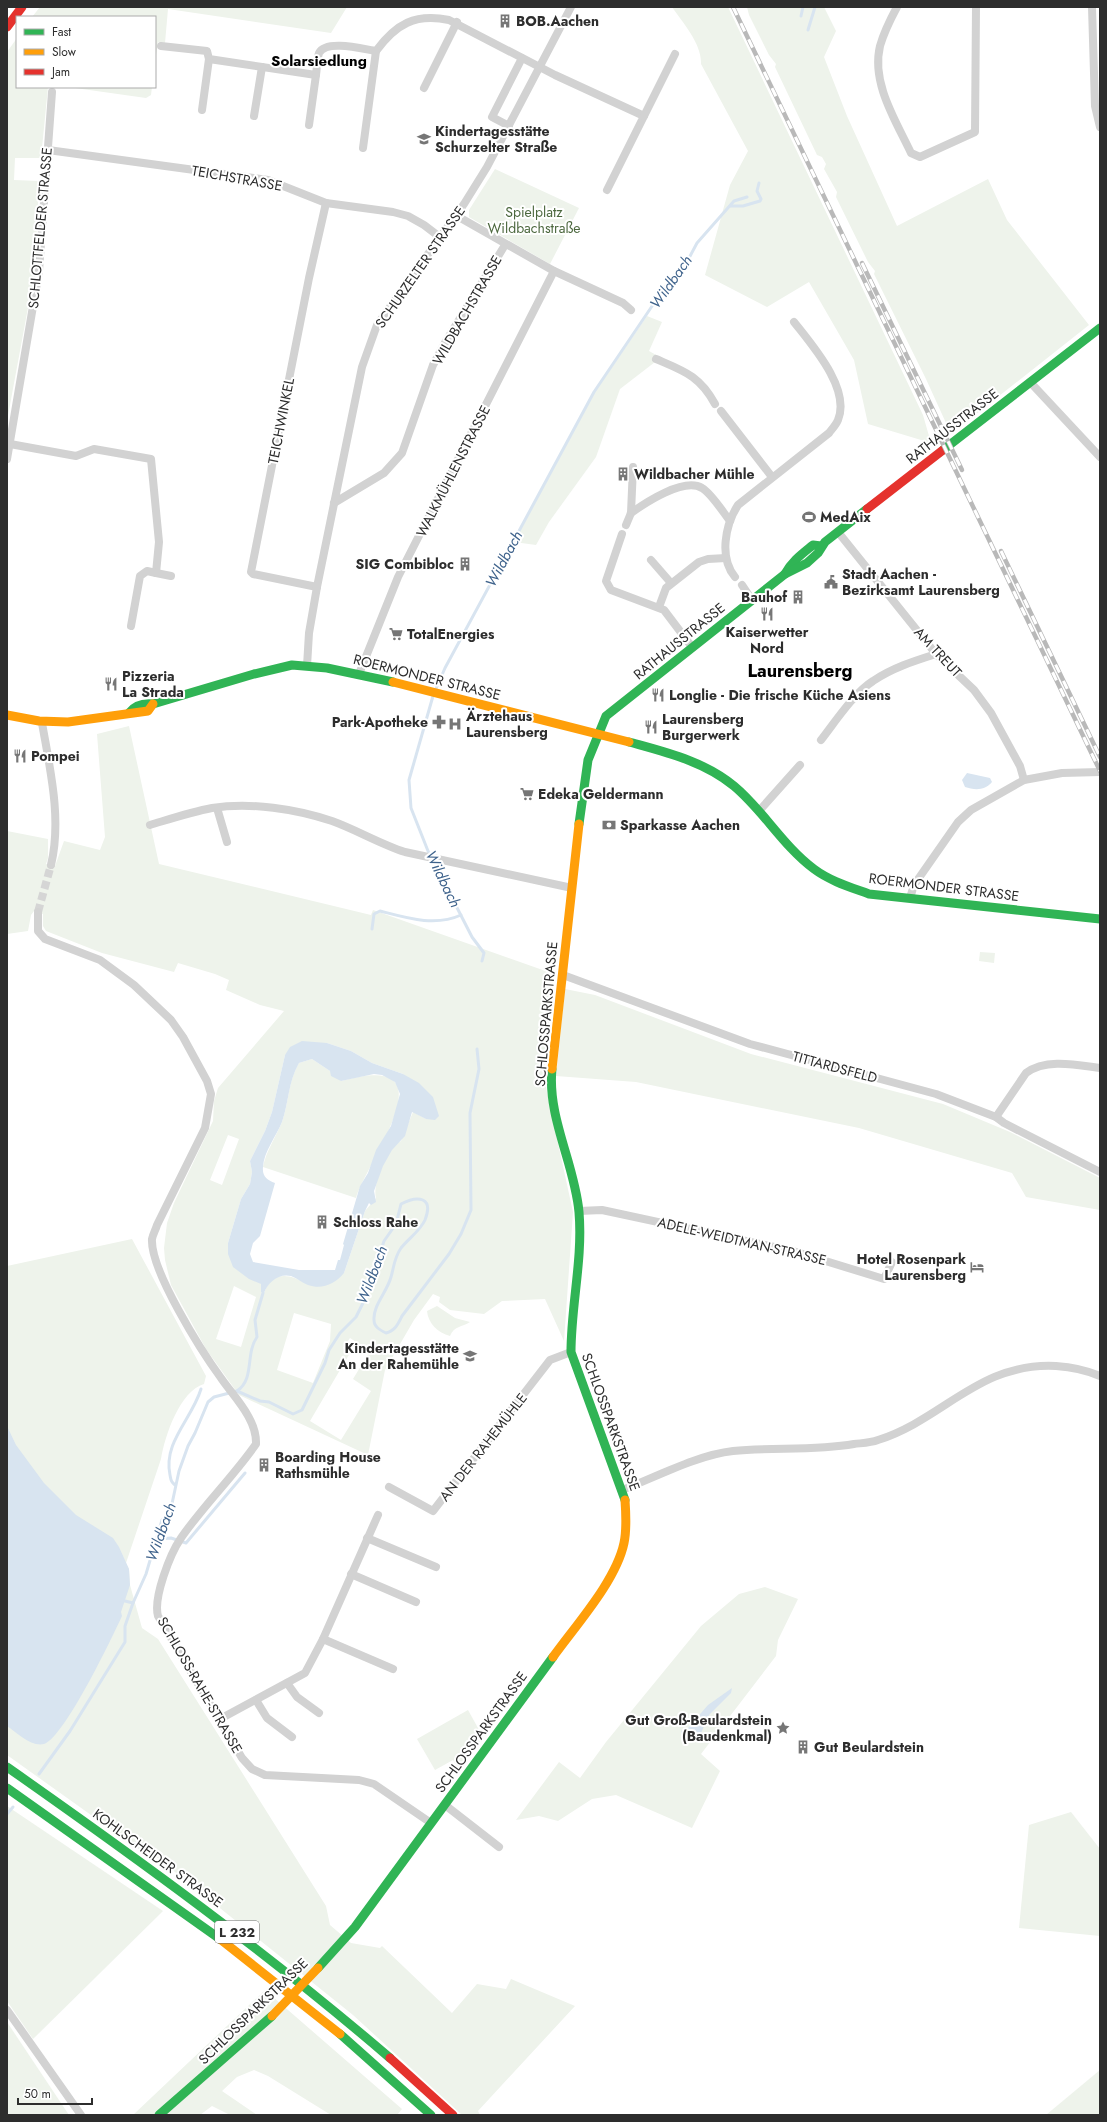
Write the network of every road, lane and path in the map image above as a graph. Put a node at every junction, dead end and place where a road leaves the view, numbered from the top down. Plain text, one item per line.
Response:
1 (22, 7) edge
2 (571, 7) edge
3 (897, 7) edge
4 (976, 7) edge
5 (1092, 7) edge
6 (457, 22) junction
7 (7, 27) edge
8 (161, 46) dead end
9 (376, 51) junction
10 (675, 54) dead end
11 (522, 58) junction
12 (209, 59) junction
13 (539, 66) junction
14 (262, 67) junction
15 (316, 74) junction
16 (424, 88) dead end
17 (52, 92) dead end
18 (202, 110) dead end
19 (254, 116) dead end
20 (644, 116) junction
21 (309, 125) dead end
22 (509, 126) junction
23 (1100, 126) edge
24 (363, 148) dead end
25 (48, 150) junction
26 (607, 190) dead end
27 (326, 203) junction
28 (457, 216) junction
29 (441, 238) junction
30 (505, 245) junction
31 (554, 271) junction
32 (631, 310) dead end
33 (794, 322) dead end
34 (1100, 328) edge
35 (656, 360) dead end
36 (1030, 382) junction
37 (715, 404) dead end
38 (721, 411) dead end
39 (10, 444) junction
40 (1100, 457) edge
41 (7, 459) edge
42 (633, 467) dead end
43 (772, 477) junction
44 (334, 503) junction
45 (631, 513) junction
46 (730, 521) junction
47 (626, 525) dead end
48 (838, 532) junction
49 (622, 534) dead end
50 (726, 558) junction
51 (651, 560) dead end
52 (156, 573) junction
53 (171, 576) dead end
54 (735, 577) dead end
55 (671, 583) junction
56 (742, 585) dead end
57 (317, 587) junction
58 (752, 600) junction
59 (659, 607) junction
60 (131, 626) dead end
61 (692, 647) junction
62 (936, 654) junction
63 (307, 666) junction
64 (360, 674) junction
65 (7, 715) edge
66 (42, 723) junction
67 (597, 735) junction
68 (821, 740) dead end
69 (800, 765) dead end
70 (1100, 772) edge
71 (1024, 780) junction
72 (217, 808) junction
73 (759, 811) junction
74 (150, 825) dead end
75 (227, 842) dead end
76 (51, 865) tunnel mouth
77 (572, 888) junction
78 (910, 898) junction
79 (38, 912) tunnel mouth
80 (1100, 919) edge
81 (563, 975) junction
82 (1100, 1068) edge
83 (996, 1117) junction
84 (1100, 1172) edge
85 (580, 1211) junction
86 (892, 1262) dead end
87 (571, 1352) junction
88 (1100, 1376) edge
89 (389, 1487) dead end
90 (622, 1490) junction
91 (378, 1515) dead end
92 (367, 1538) junction
93 (436, 1567) dead end
94 (351, 1574) junction
95 (416, 1602) dead end
96 (323, 1639) junction
97 (393, 1669) dead end
98 (286, 1683) junction
99 (256, 1700) junction
100 (319, 1713) dead end
101 (220, 1719) junction
102 (292, 1737) dead end
103 (7, 1768) edge
104 (7, 1788) edge
105 (445, 1805) junction
106 (431, 1823) junction
107 (500, 1847) dead end
108 (7, 2010) edge
109 (81, 2115) edge
110 (159, 2115) edge
111 (431, 2115) edge
112 (453, 2115) edge

1 - 7 main road
2 - 13 street, SCHURZELTER STRASSE
3 - 4 street
5 - 23 street
6 - 9 street
6 - 11 street
6 - 16 street
8 - 12 street
9 - 15 street
9 - 24 street
10 - 20 street
11 - 13 street
11 - 22 street
12 - 14 street
12 - 18 street
13 - 20 street
13 - 22 street, SCHURZELTER STRASSE
14 - 15 street
14 - 19 street
15 - 21 street
17 - 25 street, SCHLOTTFELDER STRASSE
20 - 26 street
22 - 28 street, SCHURZELTER STRASSE
25 - 27 street, TEICHSTRASSE
25 - 39 street, SCHLOTTFELDER STRASSE
27 - 29 street, TEICHSTRASSE
27 - 57 street, TEICHWINKEL
28 - 29 street, SCHURZELTER STRASSE
28 - 30 street, WILDBACHSTRASSE
29 - 44 street, SCHURZELTER STRASSE
30 - 31 street, WILDBACHSTRASSE
30 - 44 street, WILDBACHSTRASSE
31 - 32 street, WILDBACHSTRASSE
31 - 64 street, WALKMÜHLENSTRASSE
33 - 43 street
34 - 36 main road, RATHAUSSTRASSE
35 - 37 street
36 - 40 street
36 - 48 main road, RATHAUSSTRASSE
38 - 43 street
39 - 41 street, SCHLOTTFELDER STRASSE
39 - 52 street
42 - 45 street
43 - 46 street
44 - 57 street, SCHURZELTER STRASSE
45 - 46 street
45 - 47 street
46 - 50 street
48 - 58 main road, RATHAUSSTRASSE
48 - 62 street, AM TREUT
49 - 59 street
50 - 54 street
50 - 55 street
51 - 55 street
52 - 53 street
52 - 60 street
55 - 59 street
56 - 58 street
57 - 63 street, SCHURZELTER STRASSE
58 - 61 main road, RATHAUSSTRASSE
59 - 61 street
61 - 67 main road, RATHAUSSTRASSE
62 - 68 street
62 - 71 street, AM TREUT
63 - 64 main road, ROERMONDER STRASSE
63 - 66 main road, ROERMONDER STRASSE
64 - 67 main road, ROERMONDER STRASSE
65 - 66 main road, ROERMONDER STRASSE
66 - 76 street
67 - 73 main road, ROERMONDER STRASSE
67 - 77 main road, SCHLOSSPARKSTRASSE
69 - 73 street
70 - 71 street
71 - 78 street
72 - 74 street
72 - 75 street
72 - 77 street
73 - 78 main road, ROERMONDER STRASSE
77 - 81 main road, SCHLOSSPARKSTRASSE
78 - 80 main road, ROERMONDER STRASSE
79 - 101 street, SCHLOSS-RAHE-STRASSE
81 - 83 street, TITTARDSFELD
81 - 85 main road, SCHLOSSPARKSTRASSE
82 - 83 street
83 - 84 street, TITTARDSFELD
85 - 86 street, ADELE-WEIDTMAN-STRASSE
85 - 87 main road, SCHLOSSPARKSTRASSE
87 - 89 street, AN DER RAHEMÜHLE
87 - 90 main road, SCHLOSSPARKSTRASSE
88 - 90 street
90 - 105 main road, SCHLOSSPARKSTRASSE
91 - 92 street
92 - 93 street
92 - 94 street
94 - 95 street
94 - 96 street
96 - 97 street
96 - 98 street
98 - 99 street
98 - 100 street
99 - 101 street
99 - 102 street
101 - 106 street, SCHLOSS-RAHE-STRASSE
103 - 112 main road, KOHLSCHEIDER STRASSE / L 232
104 - 111 main road, KOHLSCHEIDER STRASSE / L 232
105 - 106 main road, SCHLOSSPARKSTRASSE
105 - 107 street, SCHLOSSPARKSTRASSE
106 - 110 main road, SCHLOSSPARKSTRASSE, bridge
108 - 109 street

